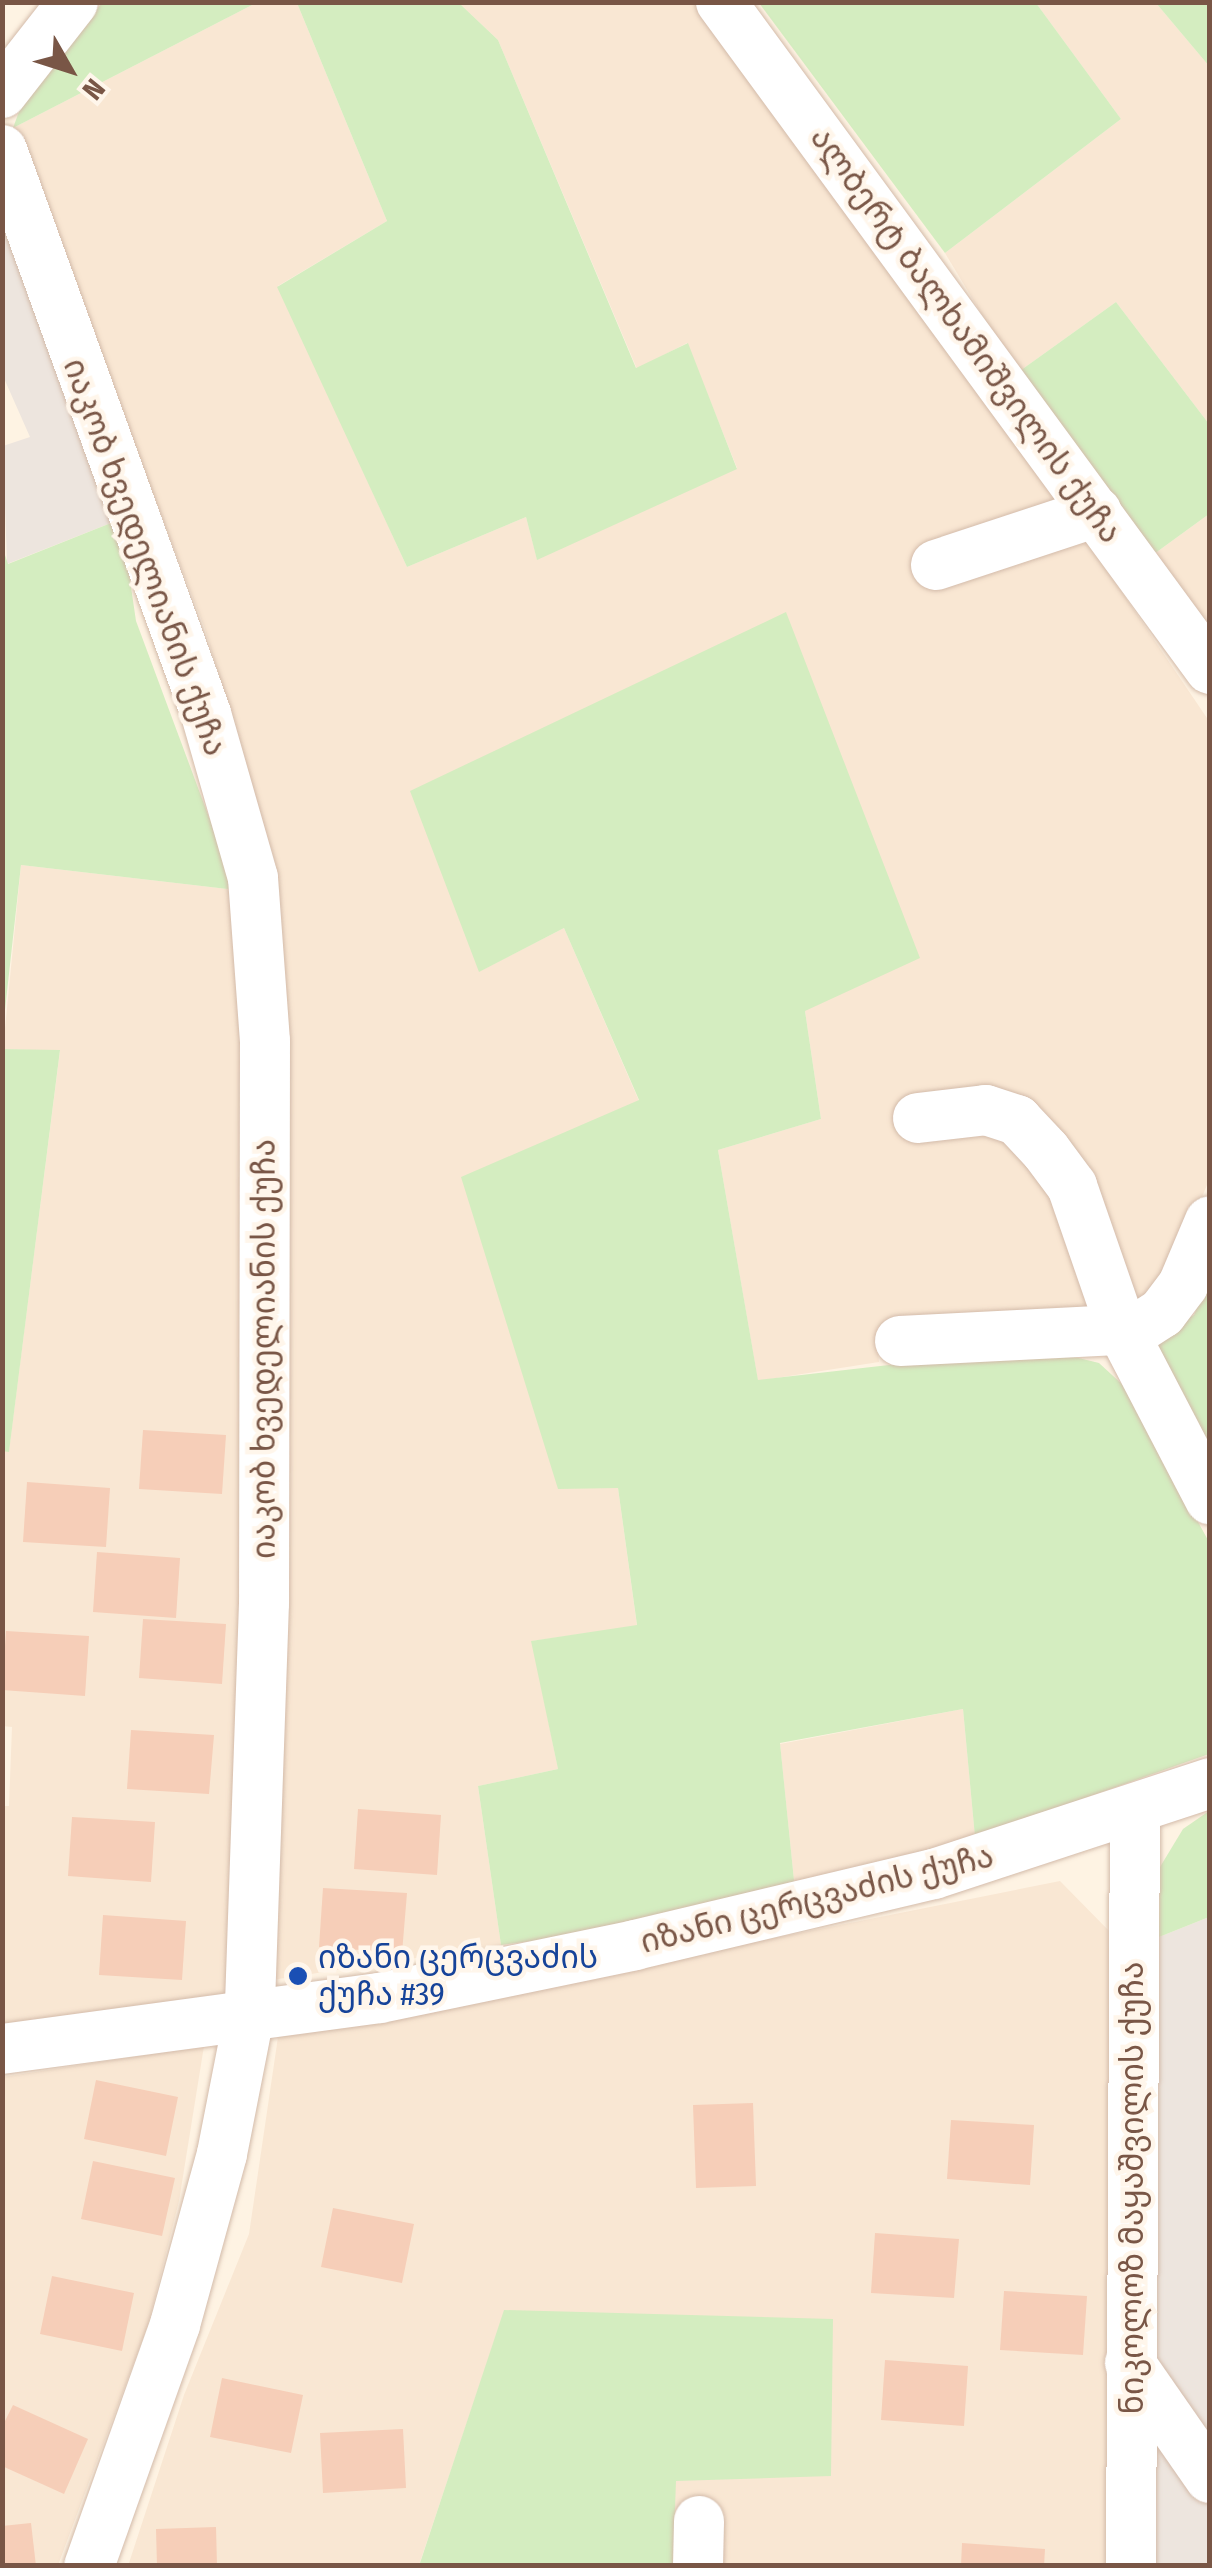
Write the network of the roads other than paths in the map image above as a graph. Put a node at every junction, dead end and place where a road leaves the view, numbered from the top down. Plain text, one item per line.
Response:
1 (72, 2) edge
2 (722, 2) edge
3 (2, 93) edge
4 (2, 150) edge
5 (1096, 512) junction
6 (936, 565) dead end
7 (1210, 669) edge
8 (918, 1118) dead end
9 (1210, 1222) edge
10 (1122, 1330) junction
11 (900, 1341) dead end
12 (1210, 1499) edge
13 (1210, 1783) edge
14 (1135, 1810) junction
15 (250, 2012) junction
16 (2, 2050) edge
17 (1130, 2363) junction
18 (1210, 2478) edge
19 (89, 2566) edge
20 (1131, 2566) edge

1 - 3 street
2 - 5 street, ალბერტ ბალხამიშვილის ქუჩა
4 - 15 street, იაკობ ხვედელიანის ქუჩა
5 - 6 street
5 - 7 street, ალბერტ ბალხამიშვილის ქუჩა
8 - 10 street
9 - 10 street
10 - 11 street
10 - 12 street
13 - 14 street, იზანი ცერცვაძის ქუჩა
14 - 15 street, იზანი ცერცვაძის ქუჩა
14 - 17 street, ნიკოლოზ მაყაშვილის ქუჩა
15 - 16 street, იზანი ცერცვაძის ქუჩა
15 - 19 street, იაკობ ხვედელიანის ქუჩა
17 - 18 street
17 - 20 street, ნიკოლოზ მაყაშვილის ქუჩა

